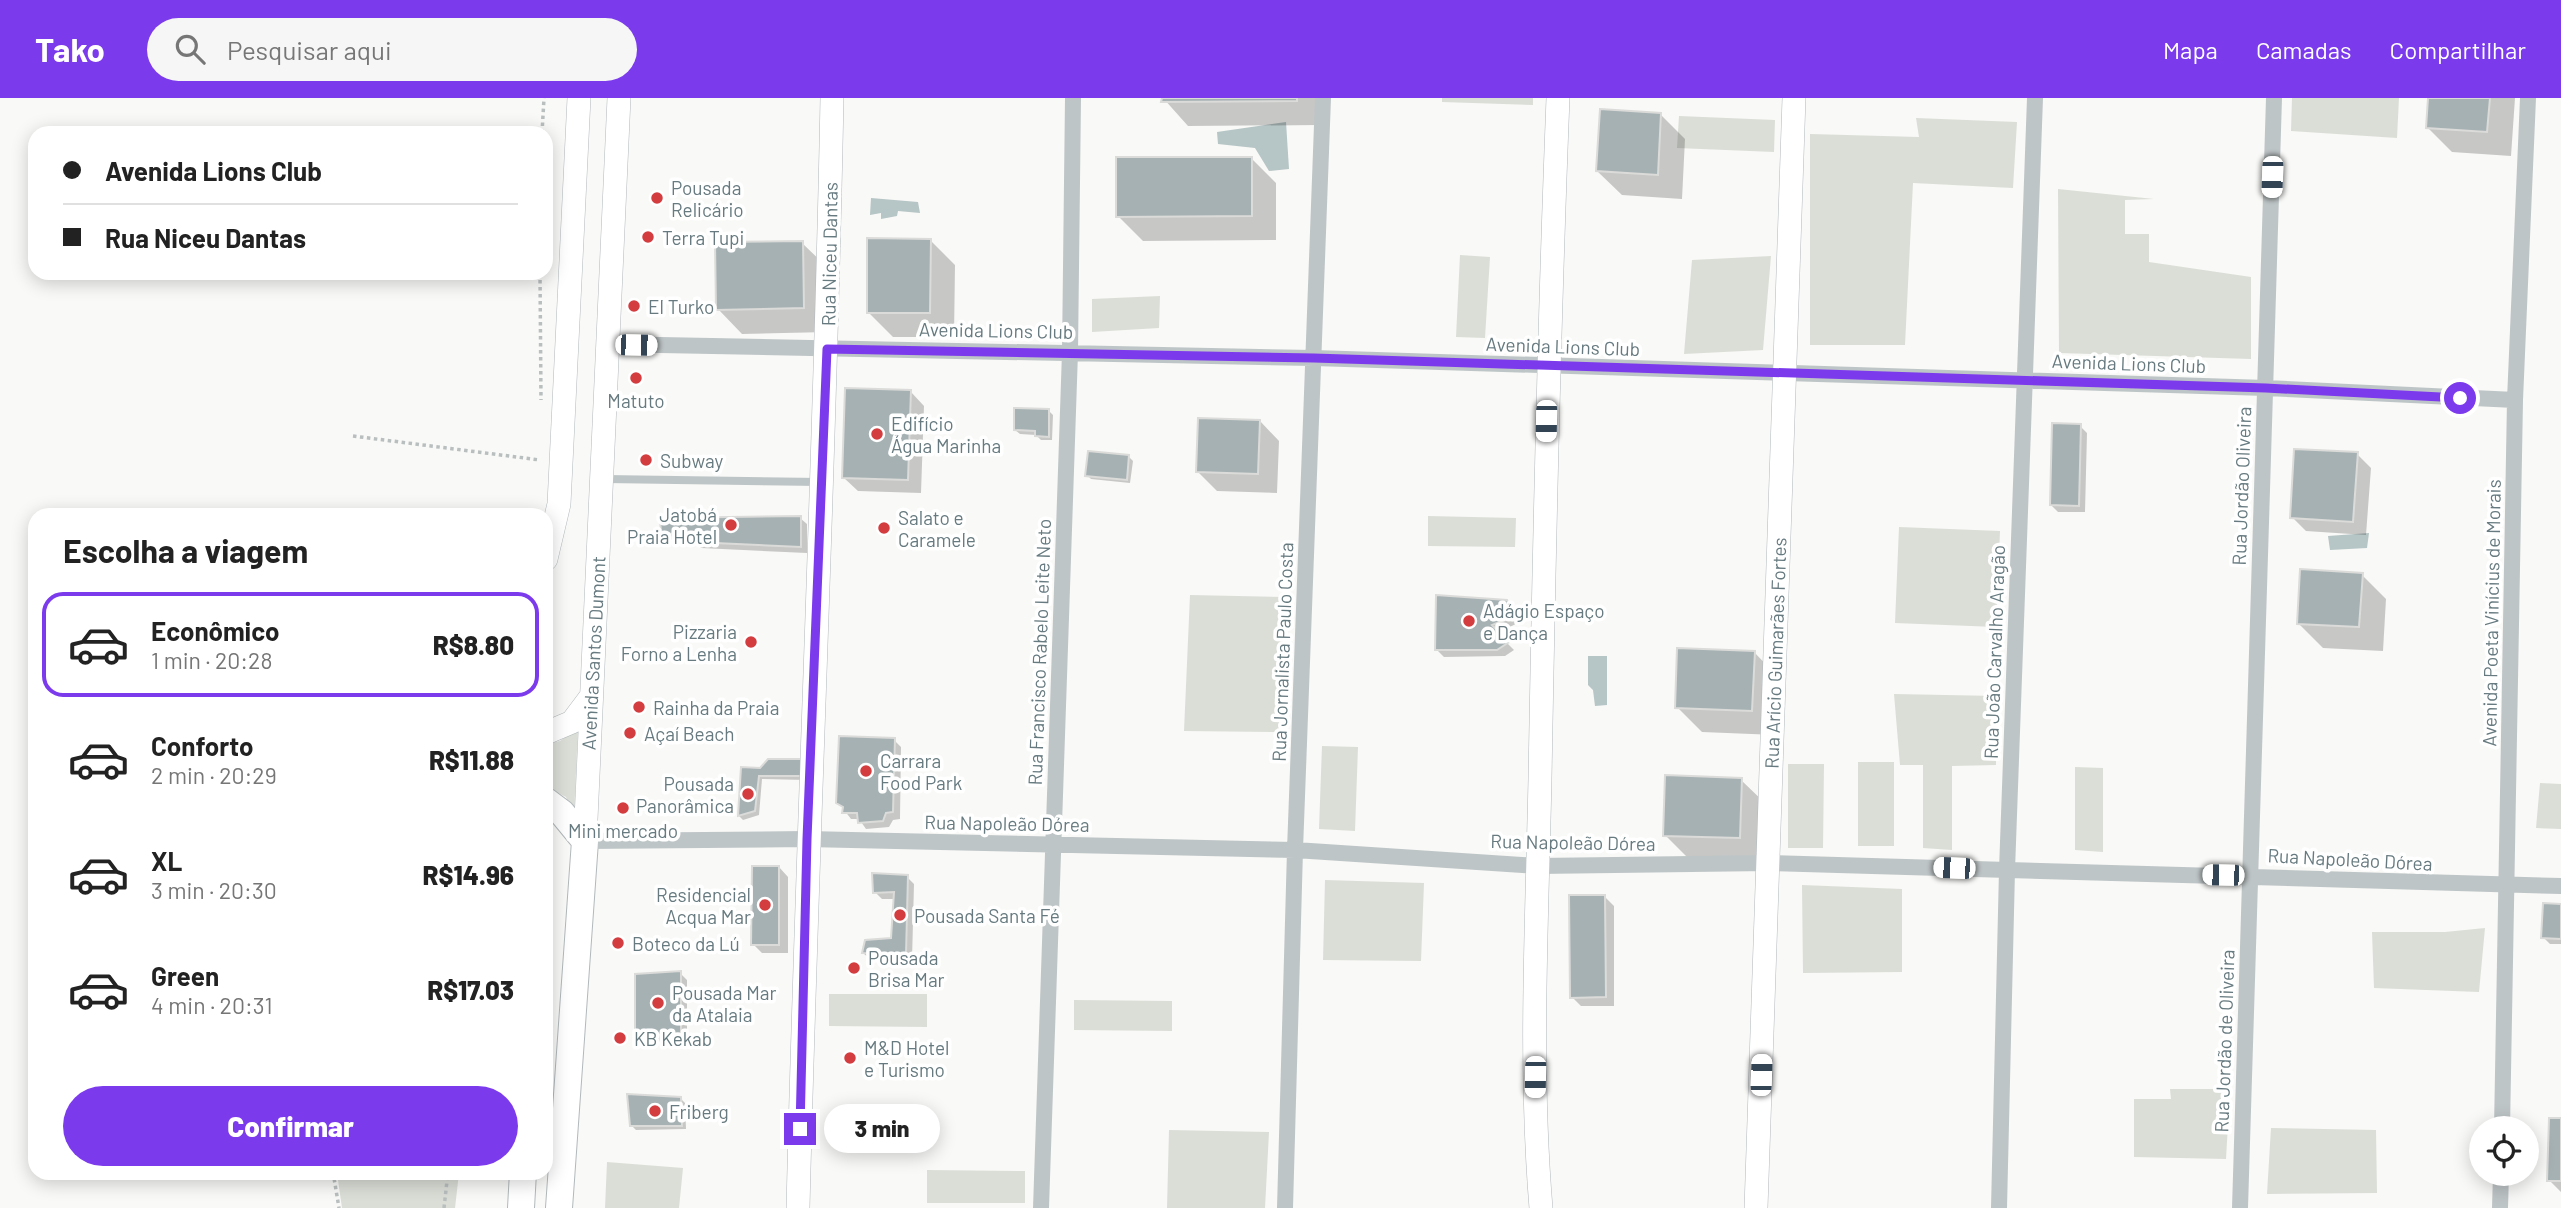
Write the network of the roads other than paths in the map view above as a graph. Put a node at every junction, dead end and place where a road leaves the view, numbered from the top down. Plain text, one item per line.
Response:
1 (579, 98) edge
2 (619, 98) edge
3 (832, 98) edge
4 (1073, 98) edge
5 (1323, 98) edge
6 (1558, 98) edge
7 (1794, 98) edge
8 (2035, 98) edge
9 (2274, 98) edge
10 (2528, 98) edge
11 (608, 344) junction
12 (827, 349) junction
13 (1070, 352) junction
14 (1314, 358) junction
15 (1548, 366) junction
16 (1784, 375) junction
17 (2024, 380) junction
18 (2266, 388) junction
19 (2515, 400) junction
20 (602, 479) junction
21 (822, 482) junction
22 (553, 529) edge
23 (590, 698) junction
24 (553, 730) edge
25 (553, 806) edge
26 (807, 839) junction
27 (585, 841) junction
28 (1054, 845) junction
29 (1295, 850) junction
30 (1768, 863) junction
31 (1538, 866) junction
32 (2007, 870) junction
33 (2250, 876) junction
34 (2561, 886) edge
35 (2509, 887) junction
36 (2502, 1116) edge
37 (523, 1180) edge
38 (2501, 1186) edge
39 (521, 1208) edge
40 (559, 1208) edge
41 (798, 1208) edge
42 (1041, 1208) edge
43 (1286, 1208) edge
44 (1541, 1208) edge
45 (1756, 1208) edge
46 (2000, 1208) edge
47 (2240, 1208) edge
48 (2500, 1208) edge

1 - 22 street
2 - 11 street, Avenida Santos Dumont
3 - 12 street, Rua Niceu Dantas
4 - 13 street, Rua Francisco Rabelo Leite Neto
5 - 14 street, Rua Jornalista Paulo Costa
6 - 15 street
7 - 16 street, Rua Arício Guimarães Fortes
8 - 17 street, Rua João Carvalho Aragão
9 - 18 street, Rua Jordão Oliveira
10 - 19 street, Avenida Poeta Vinícius de Morais
11 - 12 street, Avenida Lions Club
11 - 20 street, Avenida Santos Dumont
12 - 13 street, Avenida Lions Club
12 - 21 street, Rua Niceu Dantas
13 - 14 street, Avenida Lions Club
13 - 28 street, Rua Francisco Rabelo Leite Neto
14 - 15 street, Avenida Lions Club
14 - 29 street, Rua Jornalista Paulo Costa
15 - 16 street, Avenida Lions Club
15 - 31 street
16 - 17 street, Avenida Lions Club
16 - 30 street, Rua Arício Guimarães Fortes
17 - 18 street, Avenida Lions Club
17 - 32 street, Rua João Carvalho Aragão
18 - 19 street, Avenida Lions Club
18 - 33 street, Rua Jordão Oliveira
19 - 35 street, Avenida Poeta Vinícius de Morais
20 - 21 lane
20 - 23 street, Avenida Santos Dumont
21 - 26 street, Rua Niceu Dantas
23 - 24 street
23 - 27 street, Avenida Santos Dumont
25 - 27 main road
26 - 27 street, Rua Napoleão Dórea
26 - 28 street, Rua Napoleão Dórea
26 - 41 street, Rua Niceu Dantas
27 - 40 main road, Avenida Santos Dumont
28 - 29 street, Rua Napoleão Dórea
28 - 42 street, Rua Francisco Rabelo Leite Neto
29 - 31 street, Rua Napoleão Dórea
29 - 43 street, Rua Jornalista Paulo Costa
30 - 31 street, Rua Napoleão Dórea
30 - 32 street, Rua Napoleão Dórea
30 - 45 street, Rua Arício Guimarães Fortes
31 - 44 street
32 - 33 street, Rua Napoleão Dórea
32 - 46 street, Rua João Carvalho Aragão
33 - 35 street, Rua Napoleão Dórea
33 - 47 street, Rua Jordão de Oliveira
34 - 35 street, Rua Napoleão Dórea
35 - 36 street, Avenida Poeta Vinícius de Morais
37 - 39 main road
38 - 48 street

